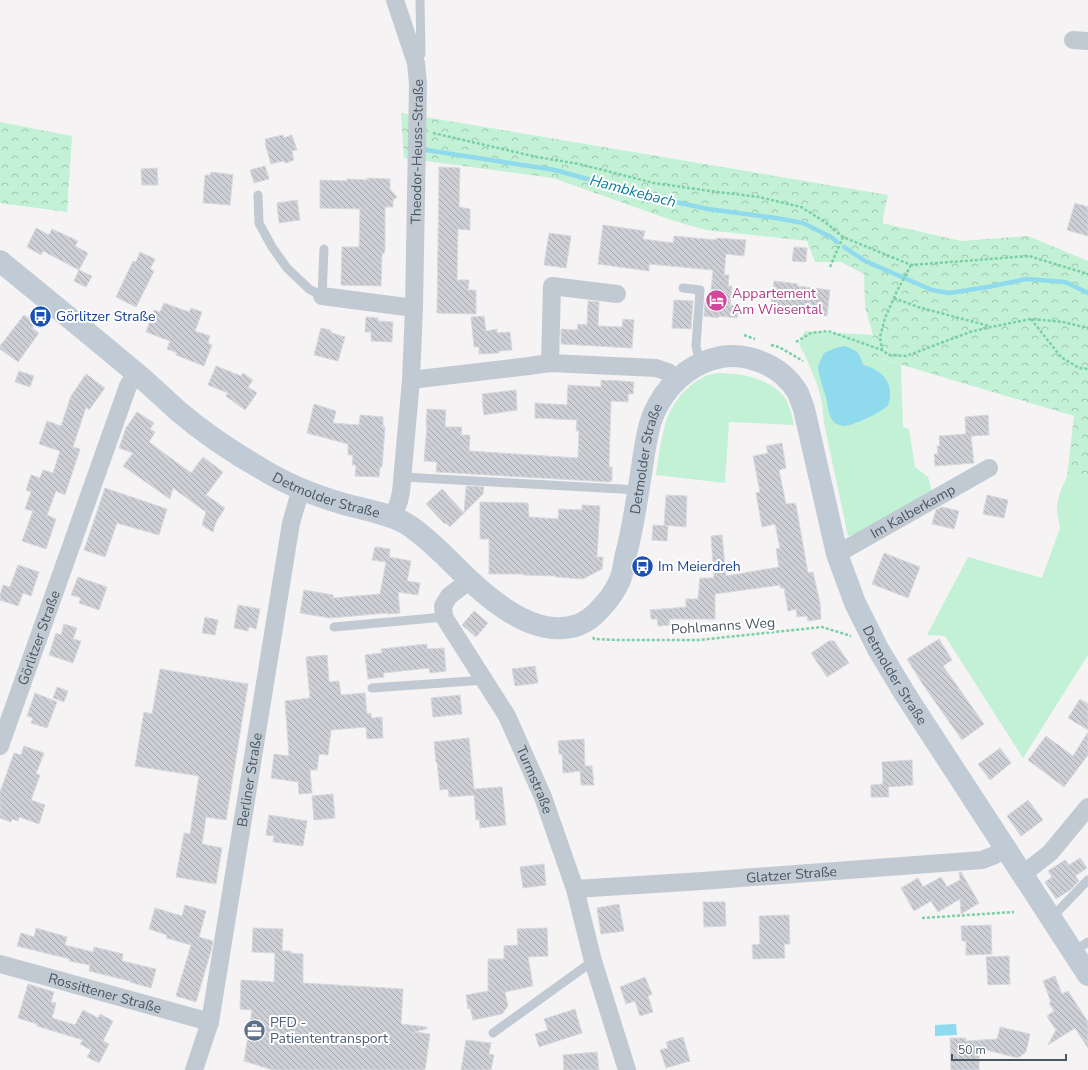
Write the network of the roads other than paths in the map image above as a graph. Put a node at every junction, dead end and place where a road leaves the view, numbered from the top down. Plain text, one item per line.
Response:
1 (395, 0) edge
2 (420, 0) edge
3 (416, 63) junction
4 (258, 195) dead end
5 (324, 249) dead end
6 (0, 261) edge
7 (683, 288) dead end
8 (617, 294) dead end
9 (322, 296) junction
10 (414, 308) junction
11 (550, 363) junction
12 (700, 364) junction
13 (136, 373) junction
14 (677, 379) junction
15 (411, 380) junction
16 (989, 468) dead end
17 (403, 477) junction
18 (302, 489) junction
19 (639, 490) junction
20 (393, 517) junction
21 (837, 554) junction
22 (470, 580) junction
23 (444, 617) junction
24 (334, 626) dead end
25 (485, 680) junction
26 (372, 688) dead end
27 (0, 746) edge
28 (1088, 807) edge
29 (1005, 848) junction
30 (1022, 874) junction
31 (1088, 880) edge
32 (575, 889) junction
33 (1050, 917) junction
34 (1080, 947) edge
35 (593, 961) junction
36 (0, 964) edge
37 (1088, 975) edge
38 (606, 1004) junction
39 (210, 1022) junction
40 (493, 1033) dead end
41 (194, 1070) edge
42 (627, 1070) edge
43 (641, 1070) edge

1 - 3 street, Theodor-Heuss-Straße
2 - 3 lane
3 - 10 street, Theodor-Heuss-Straße
4 - 9 lane
5 - 9 lane
6 - 13 main road, Detmolder Straße
7 - 12 lane
8 - 11 street
9 - 10 street
10 - 15 street, Theodor-Heuss-Straße
11 - 14 street
11 - 15 street
12 - 14 main road, Detmolder Straße
12 - 21 main road, Detmolder Straße
13 - 18 main road, Detmolder Straße
13 - 27 street, Görlitzer Straße
14 - 19 main road, Detmolder Straße
15 - 17 street, Theodor-Heuss-Straße
16 - 21 street, Im Kalberkamp
17 - 19 lane
17 - 20 street, Theodor-Heuss-Straße
18 - 20 main road, Detmolder Straße
18 - 39 street, Berliner Straße
19 - 22 main road, Detmolder Straße
20 - 22 main road, Detmolder Straße
21 - 29 main road, Detmolder Straße
22 - 23 street
23 - 24 lane
23 - 25 street, Turmstraße
25 - 26 lane
25 - 32 street, Turmstraße
28 - 30 street
29 - 30 main road, Detmolder Straße
29 - 32 street, Glatzer Straße
30 - 33 main road, Detmolder Straße
31 - 33 lane
32 - 35 street, Turmstraße
33 - 34 main road, Detmolder Straße
34 - 37 main road, Detmolder Straße
35 - 38 street, Turmstraße
35 - 40 lane
36 - 39 street, Rossittener Straße
38 - 42 street, Turmstraße
38 - 43 street, Turmstraße
39 - 41 street, Berliner Straße

